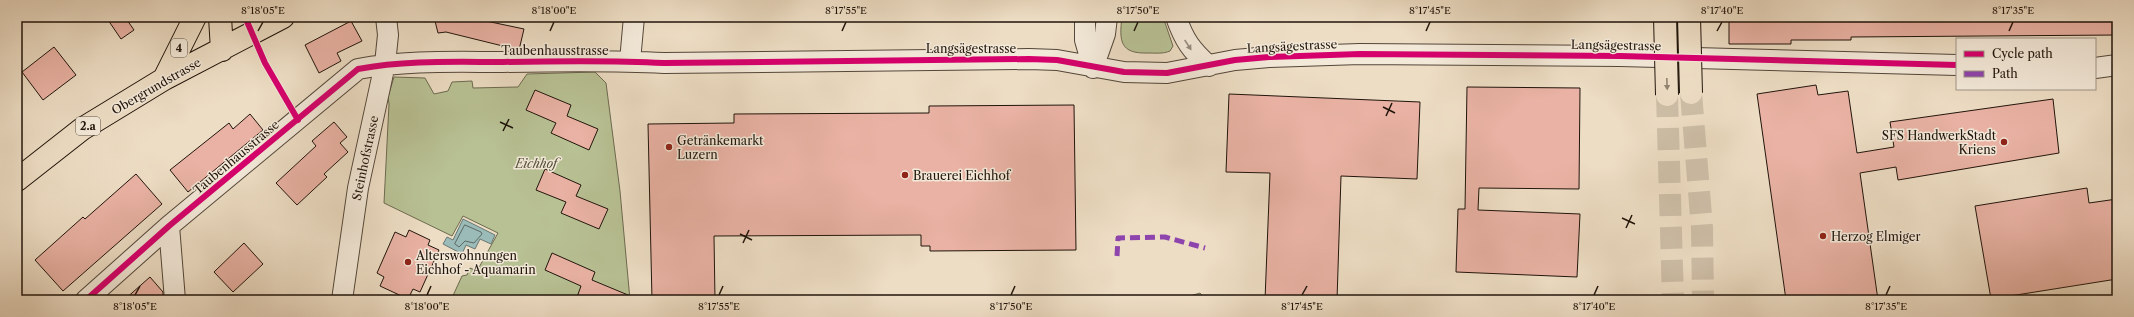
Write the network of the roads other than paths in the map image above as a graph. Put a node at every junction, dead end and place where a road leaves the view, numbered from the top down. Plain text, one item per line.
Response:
1 (195, 17) edge
2 (220, 17) edge
3 (283, 17) edge
4 (386, 17) edge
5 (634, 17) edge
6 (1085, 17) edge
7 (1107, 17) edge
8 (1176, 17) edge
9 (1665, 17) edge
10 (1689, 17) edge
11 (222, 50) junction
12 (630, 61) junction
13 (385, 64) junction
14 (1956, 64) edge
15 (2117, 65) edge
16 (1209, 66) junction
17 (1093, 68) junction
18 (2096, 68) edge
19 (164, 79) junction
20 (1691, 93) tunnel mouth
21 (1667, 94) tunnel mouth
22 (17, 180) edge
23 (169, 226) junction
24 (86, 300) edge
25 (175, 300) edge
26 (342, 300) edge

1 - 19 main road, 4
2 - 11 main road
3 - 11 main road, Obergrundstrasse / 2.a
4 - 13 street, Steinhofstrasse
5 - 12 street
6 - 17 street
7 - 17 street
8 -> 16 street
9 -> 21 main road, bridge
10 - 20 main road, bridge
11 - 19 main road, Obergrundstrasse / 2.a
12 - 13 street, Taubenhausstrasse
12 - 17 street, Langsägestrasse
13 - 23 street, Taubenhausstrasse
13 - 26 street, Steinhofstrasse
14 - 16 street, Langsägestrasse
15 - 18 street
16 - 17 street, Langsägestrasse
19 - 22 main road, Obergrundstrasse / 2.a
23 - 24 street, Taubenhausstrasse
23 - 25 street

